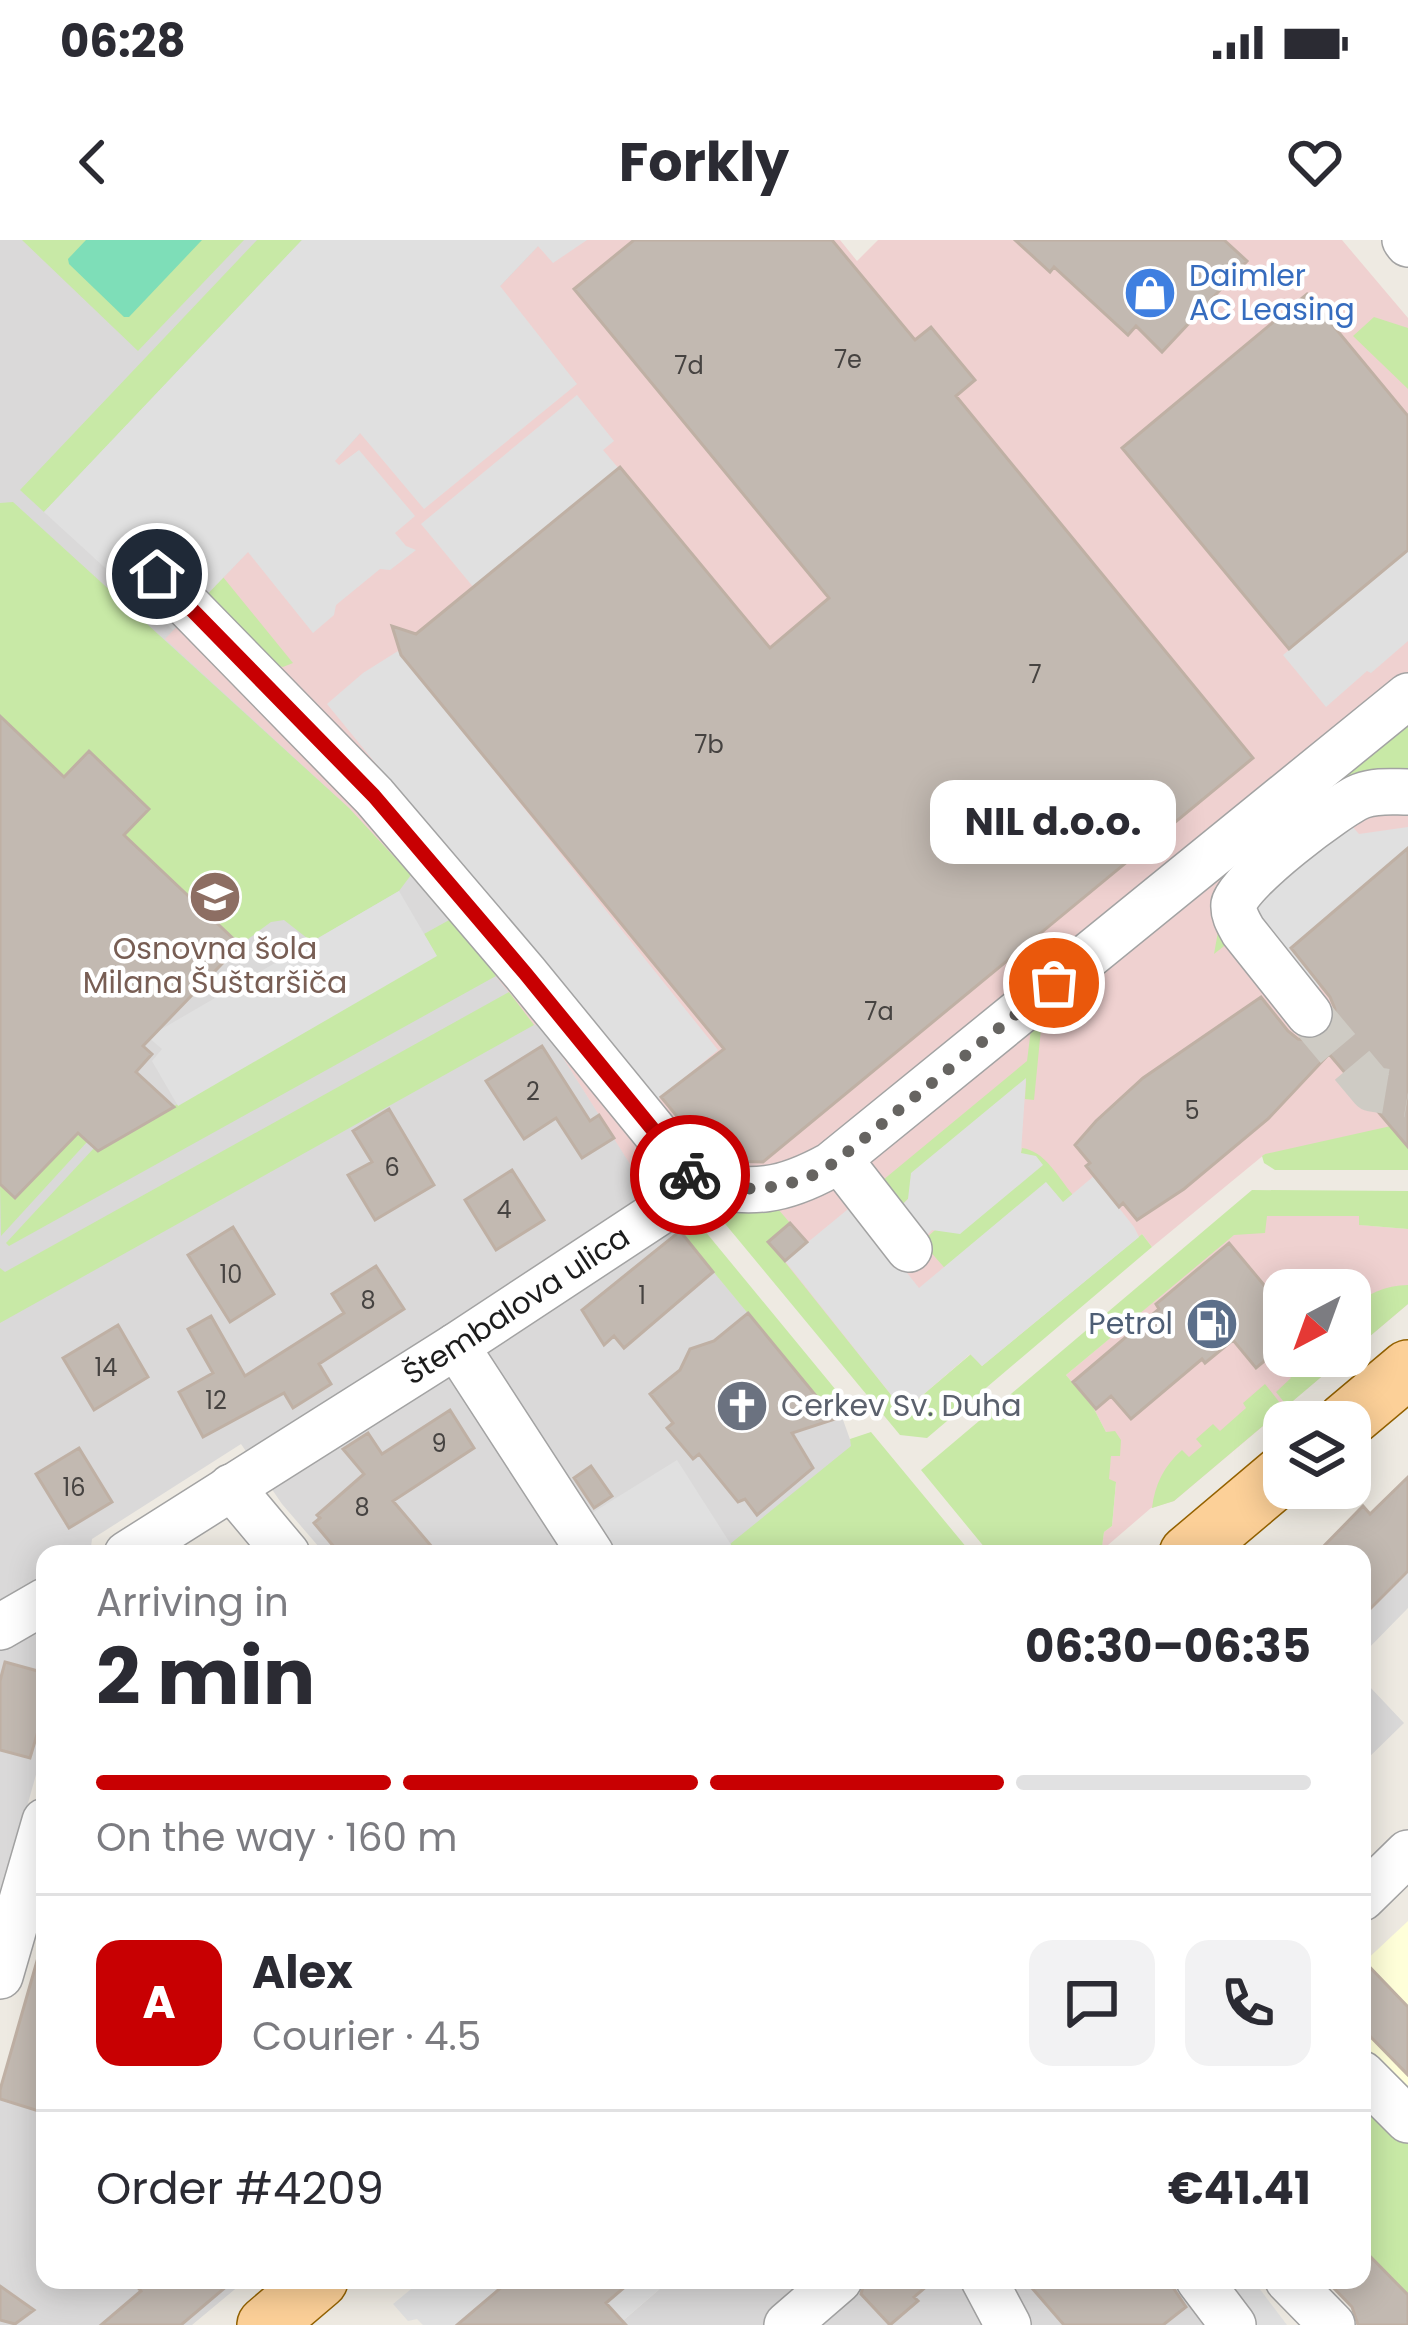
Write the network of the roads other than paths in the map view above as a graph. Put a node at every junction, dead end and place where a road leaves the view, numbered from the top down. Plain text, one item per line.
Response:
1 (157, 574) dead end
2 (1408, 696) edge
3 (1408, 792) edge
4 (1309, 1014) tunnel mouth
5 (839, 1159) junction
6 (699, 1186) junction
7 (909, 1249) dead end
8 (456, 1346) junction
9 (1408, 1369) edge
10 (1370, 1401) edge
11 (232, 1487) junction
12 (1263, 1493) edge
13 (1208, 1544) edge
14 (141, 1545) edge
15 (280, 1545) edge
16 (585, 1545) edge
17 (36, 1606) edge
18 (0, 1627) edge
19 (1408, 1852) edge
20 (36, 1853) edge
21 (1371, 1889) edge
22 (0, 1976) edge
23 (1371, 2083) edge
24 (1408, 2120) edge
25 (309, 2289) edge
26 (829, 2289) edge
27 (989, 2289) edge
28 (1205, 2289) edge
29 (1297, 2289) edge
30 (266, 2325) edge
31 (787, 2325) edge
32 (1008, 2325) edge
33 (1233, 2325) edge
34 (1332, 2325) edge

1 - 6 street
2 - 5 street
3 - 4 street
5 - 6 street
5 - 7 street
6 - 8 street, Štembalova ulica
8 - 11 street, Štembalova ulica
8 - 16 street
9 - 10 main road
11 - 14 street, Štembalova ulica
11 - 15 street
12 - 13 main road
17 - 18 street
19 - 21 street
20 - 22 street
23 - 24 street
25 - 30 main road
26 - 31 street
27 - 32 street
28 - 33 street
29 - 34 street

